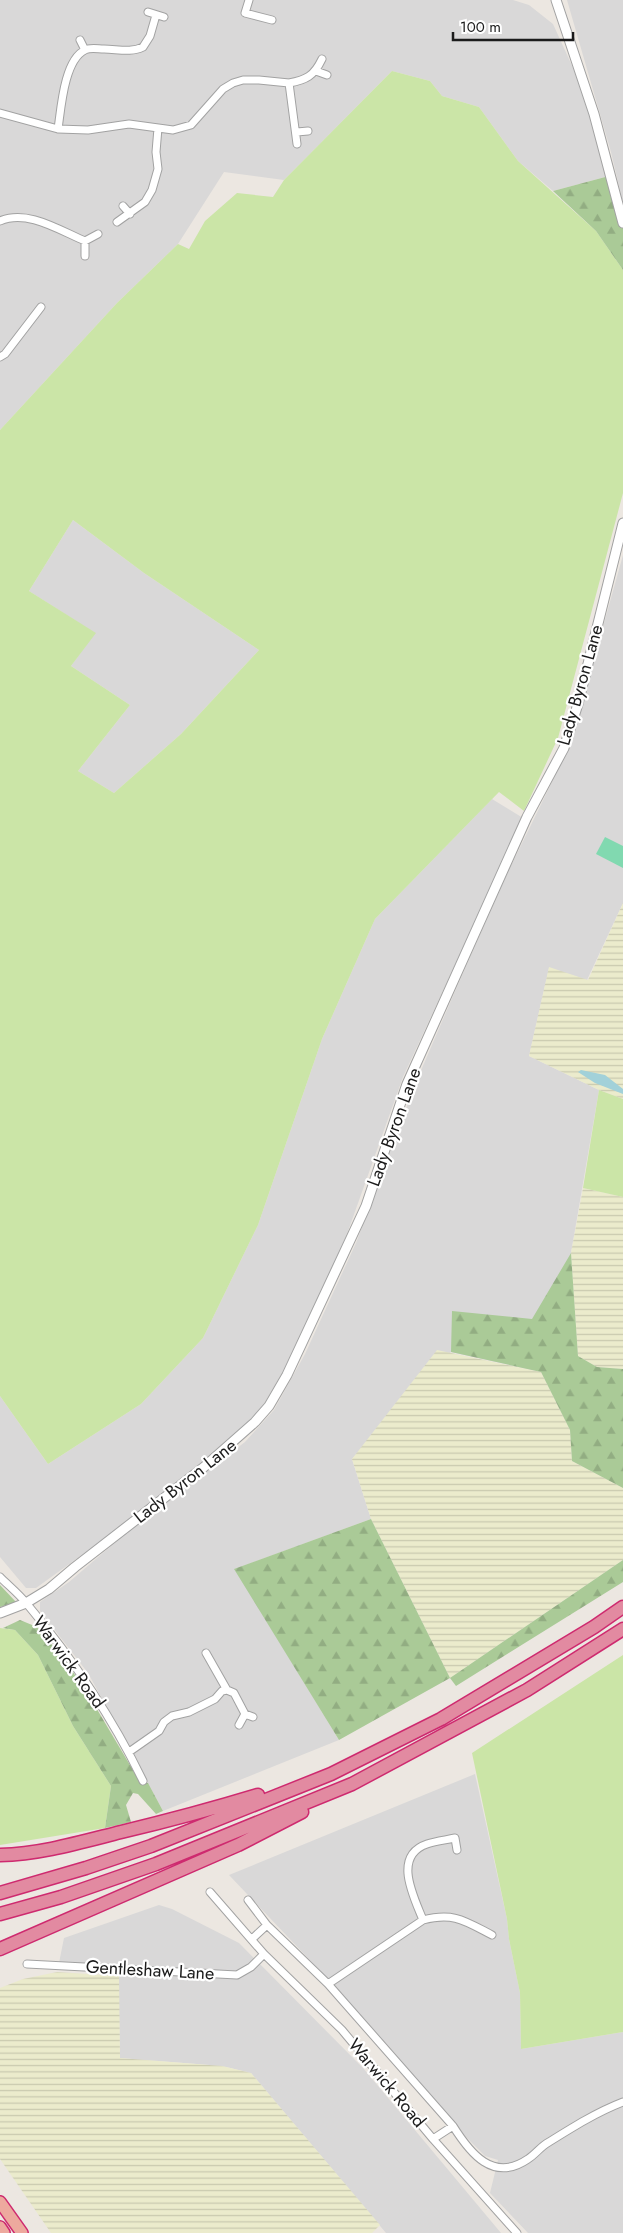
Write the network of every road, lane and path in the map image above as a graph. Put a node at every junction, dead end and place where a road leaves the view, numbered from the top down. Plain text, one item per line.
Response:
1 (249, 0) edge
2 (556, 0) edge
3 (148, 12) dead end
4 (156, 15) junction
5 (164, 17) dead end
6 (272, 20) dead end
7 (80, 40) dead end
8 (84, 50) junction
9 (322, 60) dead end
10 (316, 71) junction
11 (327, 75) dead end
12 (289, 83) junction
13 (0, 113) edge
14 (158, 128) junction
15 (58, 129) junction
16 (308, 131) dead end
17 (297, 132) junction
18 (297, 144) dead end
19 (123, 206) dead end
20 (130, 214) junction
21 (0, 221) edge
22 (117, 222) dead end
23 (623, 223) edge
24 (98, 234) dead end
25 (85, 241) junction
26 (85, 256) dead end
27 (41, 307) dead end
28 (0, 356) edge
29 (623, 523) edge
30 (0, 1577) edge
31 (26, 1603) junction
32 (623, 1607) edge
33 (0, 1613) edge
34 (623, 1629) edge
35 (206, 1653) dead end
36 (227, 1690) junction
37 (245, 1714) junction
38 (253, 1717) dead end
39 (240, 1725) dead end
40 (410, 1736) junction
41 (129, 1752) junction
42 (143, 1781) dead end
43 (327, 1795) junction
44 (457, 1850) dead end
45 (0, 1855) edge
46 (210, 1892) dead end
47 (0, 1893) edge
48 (248, 1900) dead end
49 (0, 1914) edge
50 (423, 1920) junction
51 (267, 1925) junction
52 (492, 1935) dead end
53 (252, 1939) junction
54 (0, 1949) edge
55 (264, 1954) junction
56 (28, 1964) dead end
57 (328, 1984) junction
58 (623, 2102) edge
59 (453, 2126) junction
60 (434, 2140) junction
61 (0, 2202) edge
62 (0, 2227) edge
63 (4, 2233) edge
64 (22, 2233) edge
65 (517, 2233) edge

1 - 6 street
2 - 23 street
3 - 4 street
4 - 5 street
4 - 8 street
7 - 8 street
8 - 15 street
9 - 10 street
10 - 11 street
10 - 12 street
12 - 14 street
12 - 17 street
13 - 15 street
14 - 15 street
14 - 20 street
16 - 17 street
17 - 18 street
19 - 20 street
20 - 22 street
21 - 25 street
24 - 25 street
25 - 26 street
27 - 28 street
29 - 31 street, Lady Byron Lane
30 - 31 street, Warwick Road
31 - 33 street, Lady Byron Lane
31 - 41 street, Warwick Road
32 - 40 highway
34 - 43 highway
35 - 36 street
36 - 37 street
36 - 41 street
37 - 38 street
37 - 39 street
40 - 45 highway
40 - 47 highway
41 - 42 street, Warwick Road
43 - 49 highway
43 - 54 highway
44 - 50 street
46 - 53 street, Warwick Road
48 - 51 street, Warwick Road
50 - 52 street
50 - 57 street
51 - 53 street
51 - 57 street, Warwick Road
53 - 55 street, Warwick Road
55 - 56 street, Gentleshaw Lane
55 - 60 street, Warwick Road
57 - 59 street, Warwick Road
58 - 59 street, Warwick Road
59 - 60 street
60 - 65 street, Warwick Road
61 - 64 highway
62 - 63 highway

